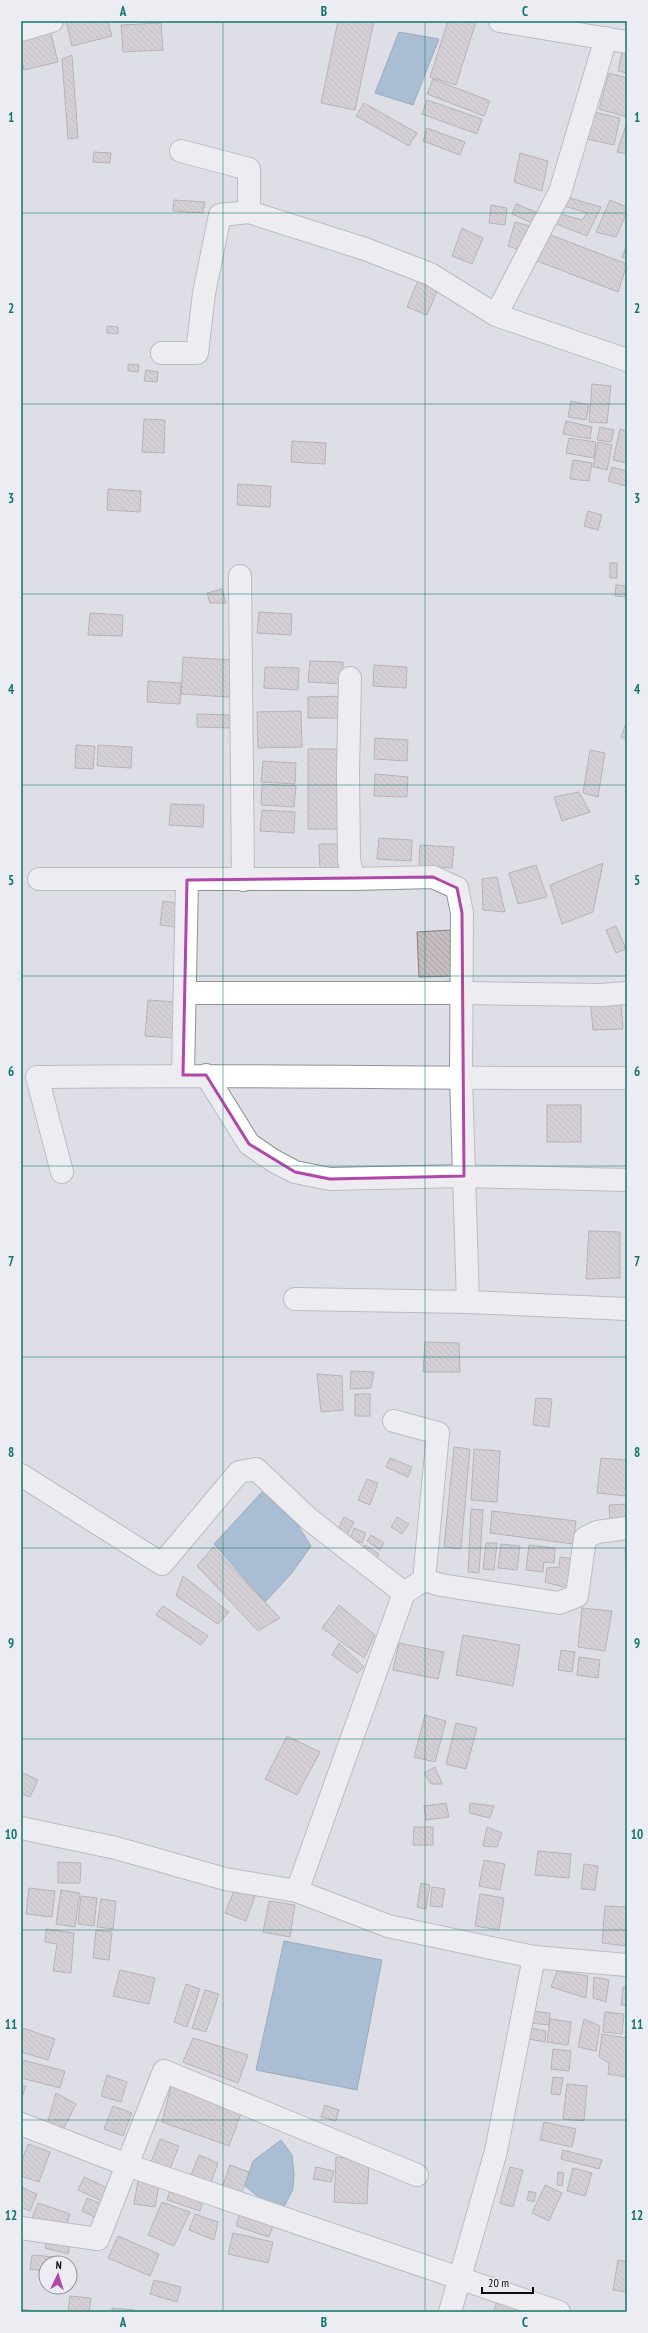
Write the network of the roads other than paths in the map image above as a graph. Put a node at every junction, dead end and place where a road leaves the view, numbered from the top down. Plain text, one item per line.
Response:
1 (52, 21) edge
2 (500, 21) edge
3 (21, 30) edge
4 (606, 38) junction
5 (627, 42) edge
6 (181, 151) dead end
7 (249, 212) junction
8 (496, 314) junction
9 (162, 353) dead end
10 (627, 360) edge
11 (240, 576) dead end
12 (350, 678) dead end
13 (39, 879) dead end
14 (354, 879) junction
15 (187, 880) junction
16 (243, 880) junction
17 (186, 993) junction
18 (462, 993) junction
19 (627, 993) edge
20 (183, 1075) junction
21 (206, 1075) junction
22 (461, 1078) junction
23 (627, 1078) edge
24 (62, 1172) dead end
25 (464, 1176) junction
26 (627, 1180) edge
27 (295, 1299) dead end
28 (468, 1302) junction
29 (627, 1309) edge
30 (394, 1421) dead end
31 (21, 1475) edge
32 (627, 1528) edge
33 (424, 1580) junction
34 (404, 1593) junction
35 (21, 1828) edge
36 (297, 1891) junction
37 (534, 1957) junction
38 (627, 1965) edge
39 (21, 2124) edge
40 (128, 2165) junction
41 (417, 2175) dead end
42 (21, 2228) edge
43 (460, 2279) junction
44 (450, 2312) edge
45 (559, 2312) edge

1 - 3 street
2 - 4 street
4 - 5 street
4 - 8 street
6 - 7 street
7 - 8 street
7 - 9 street
8 - 10 street
11 - 16 street
12 - 14 street
13 - 15 street
14 - 16 street
14 - 18 street
15 - 16 street
15 - 17 street
17 - 18 street
17 - 20 street
18 - 19 street
18 - 22 street
20 - 21 street
20 - 24 street
21 - 22 street
21 - 25 street
22 - 23 street
22 - 25 street
25 - 26 street
25 - 28 street
27 - 28 street
28 - 29 street
30 - 33 street
31 - 34 street
32 - 33 street
33 - 34 street
34 - 36 street
35 - 36 street
36 - 37 street
37 - 38 street
37 - 43 street
39 - 40 street
40 - 41 street
40 - 42 street
40 - 43 street
43 - 44 street
43 - 45 street

